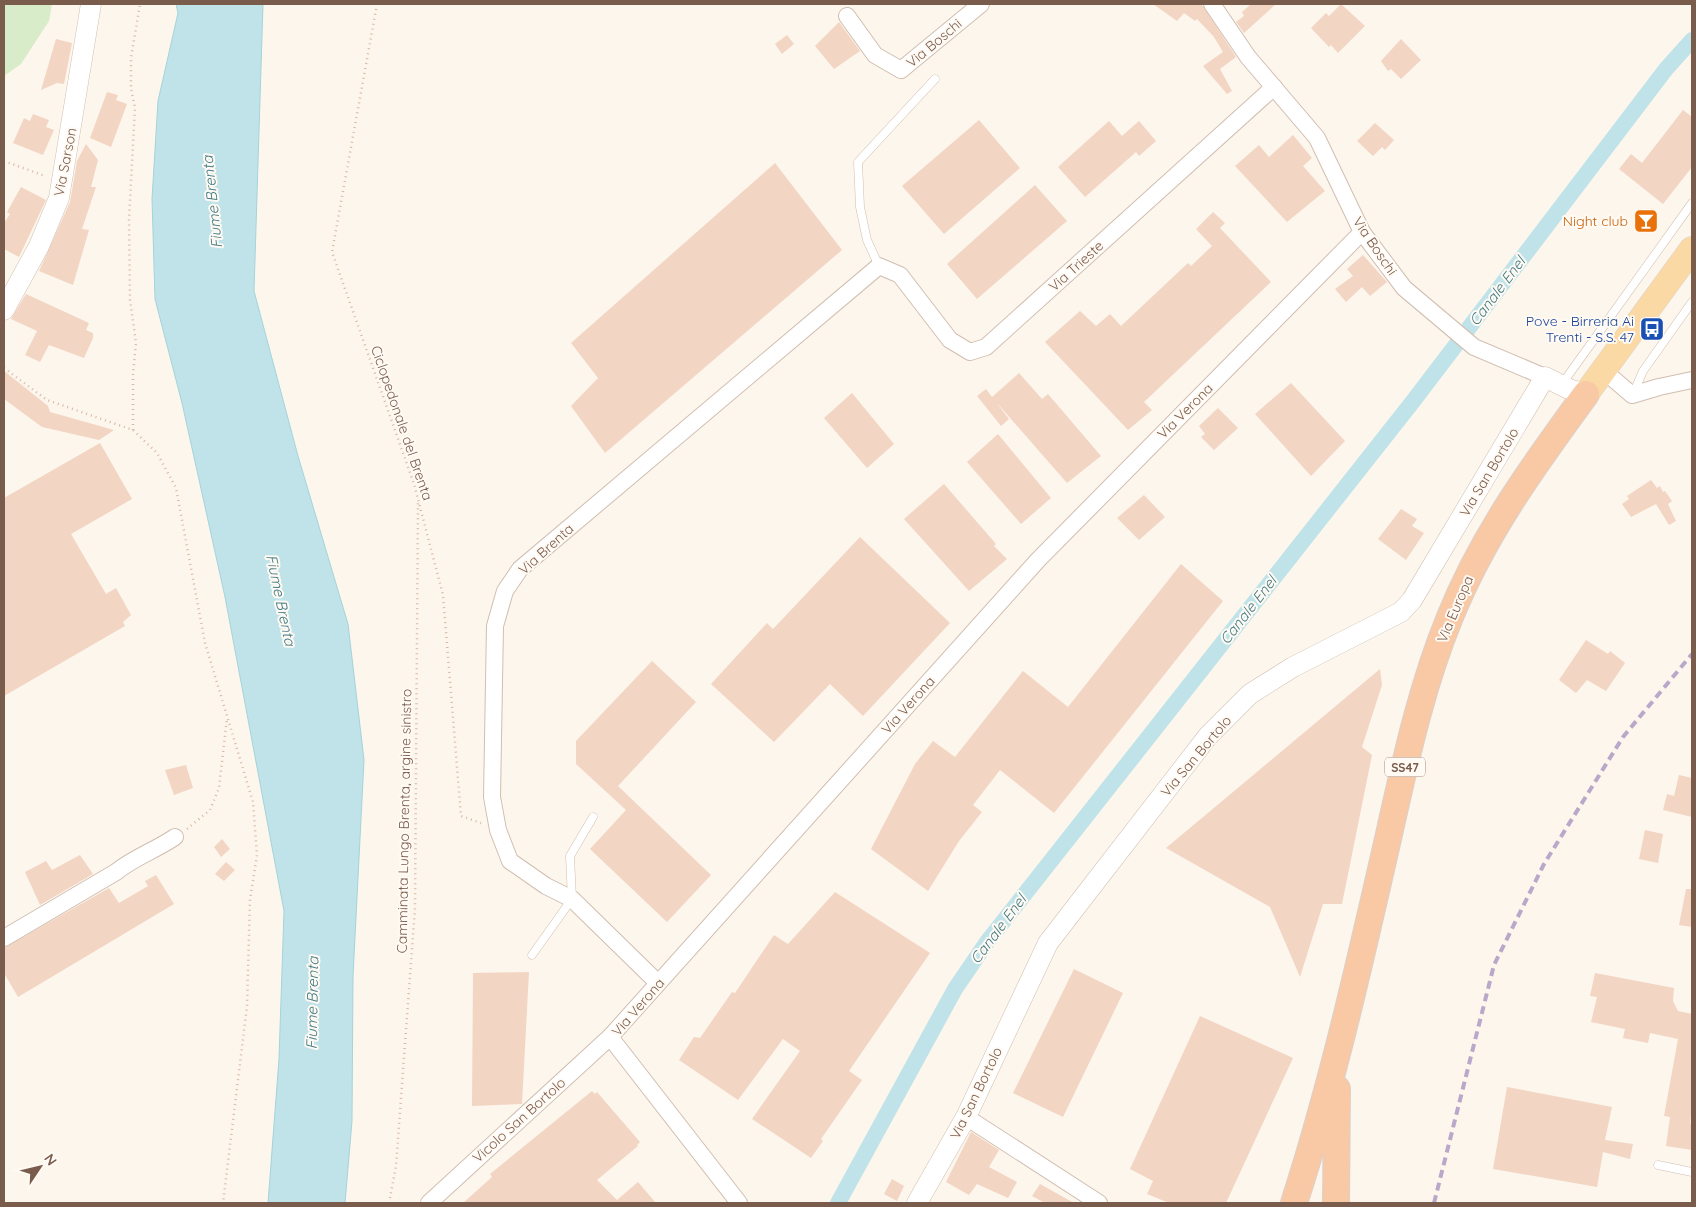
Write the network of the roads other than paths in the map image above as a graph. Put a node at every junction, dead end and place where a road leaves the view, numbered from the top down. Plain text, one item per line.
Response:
1 (91, 4) edge
2 (981, 4) edge
3 (1212, 4) edge
4 (847, 16) dead end
5 (935, 79) dead end
6 (1274, 87) junction
7 (1692, 203) edge
8 (1362, 232) junction
9 (1692, 249) edge
10 (879, 266) junction
11 (1692, 302) edge
12 (4, 310) edge
13 (1603, 370) junction
14 (1692, 380) edge
15 (1564, 385) junction
16 (1632, 395) junction
17 (593, 816) dead end
18 (175, 837) road end
19 (572, 899) junction
20 (4, 938) edge
21 (532, 955) dead end
22 (658, 983) junction
23 (1343, 1026) junction
24 (610, 1038) junction
25 (966, 1117) junction
26 (1658, 1165) dead end
27 (1305, 1170) junction
28 (1692, 1172) edge
29 (429, 1203) edge
30 (739, 1203) edge
31 (917, 1203) edge
32 (1098, 1203) edge
33 (1294, 1203) edge
34 (1300, 1203) edge
35 (1336, 1203) edge

1 - 12 street, Via Sarson
2 - 4 street, Via Boschi
3 - 6 street, Via Boschi
5 - 10 lane
6 - 8 street, Via Boschi
6 - 10 street, Via Trieste
7 - 15 lane
8 - 15 street, Via Boschi
8 - 22 street, Via Verona
9 - 13 main road, Via Europa / SS47
10 - 19 street, Via Brenta
11 - 16 lane
13 - 15 main road, Via Europa / SS47
13 - 16 street
14 - 16 street
15 - 23 highway, Via Europa / SS47
15 - 25 street, Via San Bortolo
17 - 19 lane
18 - 20 street
19 - 21 lane
19 - 22 street, Via Brenta
22 - 24 street, Via Verona
23 - 27 highway, SS47
23 - 35 highway
24 - 29 street, Vicolo San Bortolo
24 - 30 street, Via Verona
25 - 31 street, Via San Bortolo
25 - 32 street
26 - 28 lane
27 - 33 highway, SS47
27 - 34 highway, SS47

